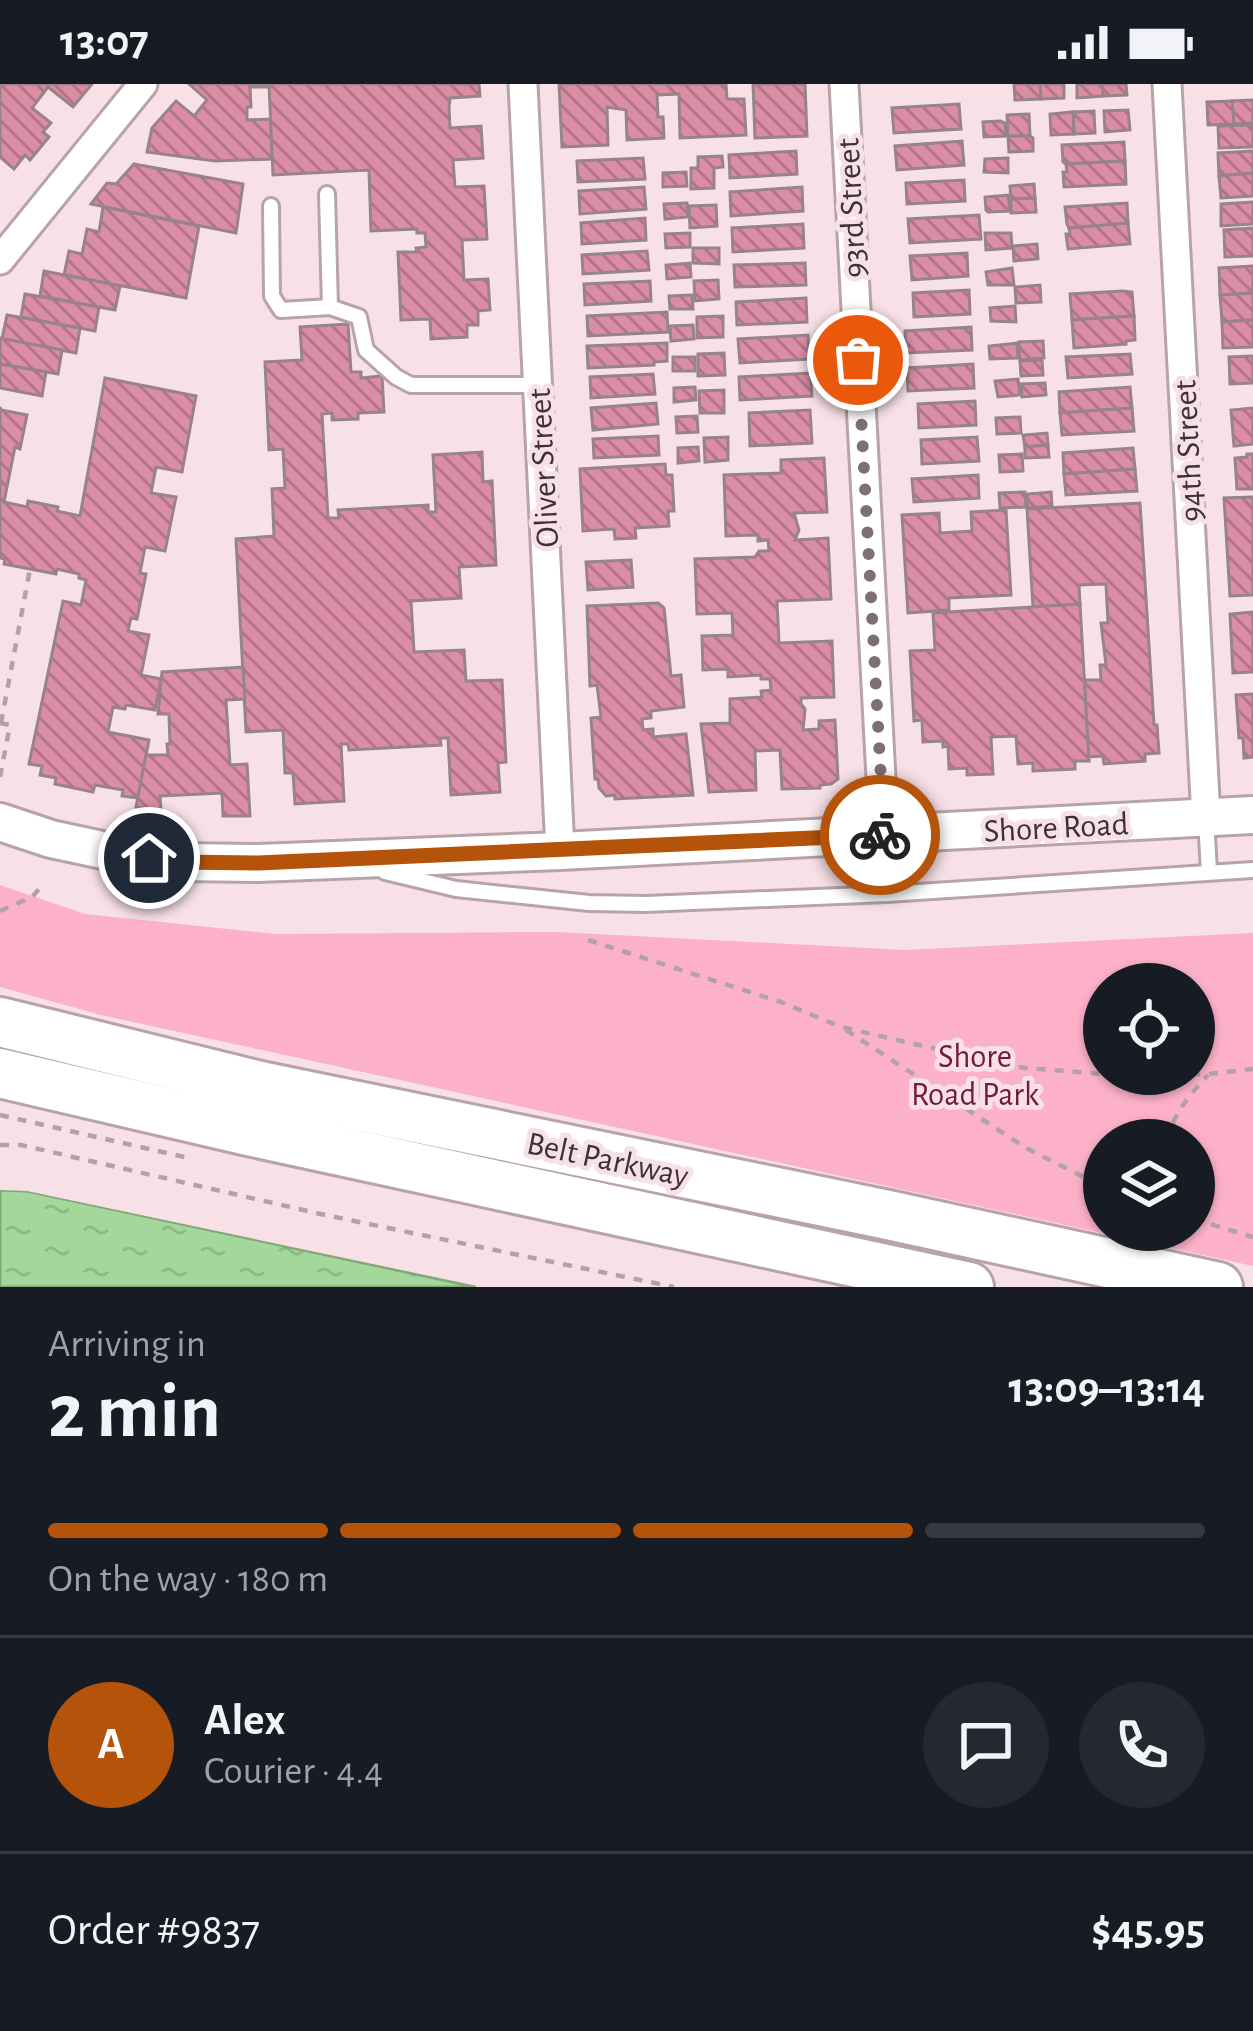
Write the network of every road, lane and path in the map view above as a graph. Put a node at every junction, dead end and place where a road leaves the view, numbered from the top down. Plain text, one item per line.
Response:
1 (143, 84) edge
2 (524, 84) edge
3 (844, 84) edge
4 (1167, 84) edge
5 (327, 194) dead end
6 (271, 206) dead end
7 (0, 260) edge
8 (330, 307) junction
9 (538, 385) junction
10 (31, 569) dead end
11 (0, 723) edge
12 (0, 777) edge
13 (1253, 815) edge
14 (1206, 818) junction
15 (0, 822) edge
16 (884, 834) junction
17 (560, 851) junction
18 (340, 860) junction
19 (1253, 870) edge
20 (1209, 872) junction
21 (41, 887) dead end
22 (887, 894) junction
23 (0, 911) edge
24 (587, 940) dead end
25 (0, 1022) edge
26 (841, 1027) junction
27 (1253, 1069) edge
28 (1083, 1072) edge
29 (0, 1073) edge
30 (1215, 1073) edge
31 (0, 1143) edge
32 (1083, 1176) edge
33 (1215, 1225) edge
34 (1253, 1237) edge
35 (674, 1287) edge
36 (969, 1287) edge
37 (1218, 1287) edge

1 - 7 street
2 - 9 street, Oliver Street
3 - 16 street, 93rd Street
4 - 14 street, 94th Street
5 - 8 lane
6 - 8 lane
8 - 9 lane
9 - 17 street, Oliver Street
10 - 11 path
11 - 12 path
13 - 14 street, Shore Road
14 - 16 street, Shore Road
14 - 20 lane
15 - 18 street, Shore Road
16 - 17 street, Shore Road
16 - 22 lane
17 - 18 street, Shore Road
18 - 22 lane
19 - 20 lane
20 - 22 lane
21 - 23 path
24 - 26 path
25 - 37 highway, Belt Parkway
26 - 28 path
26 - 32 path
27 - 30 path
29 - 36 highway, Belt Parkway
31 - 35 path
33 - 34 path

